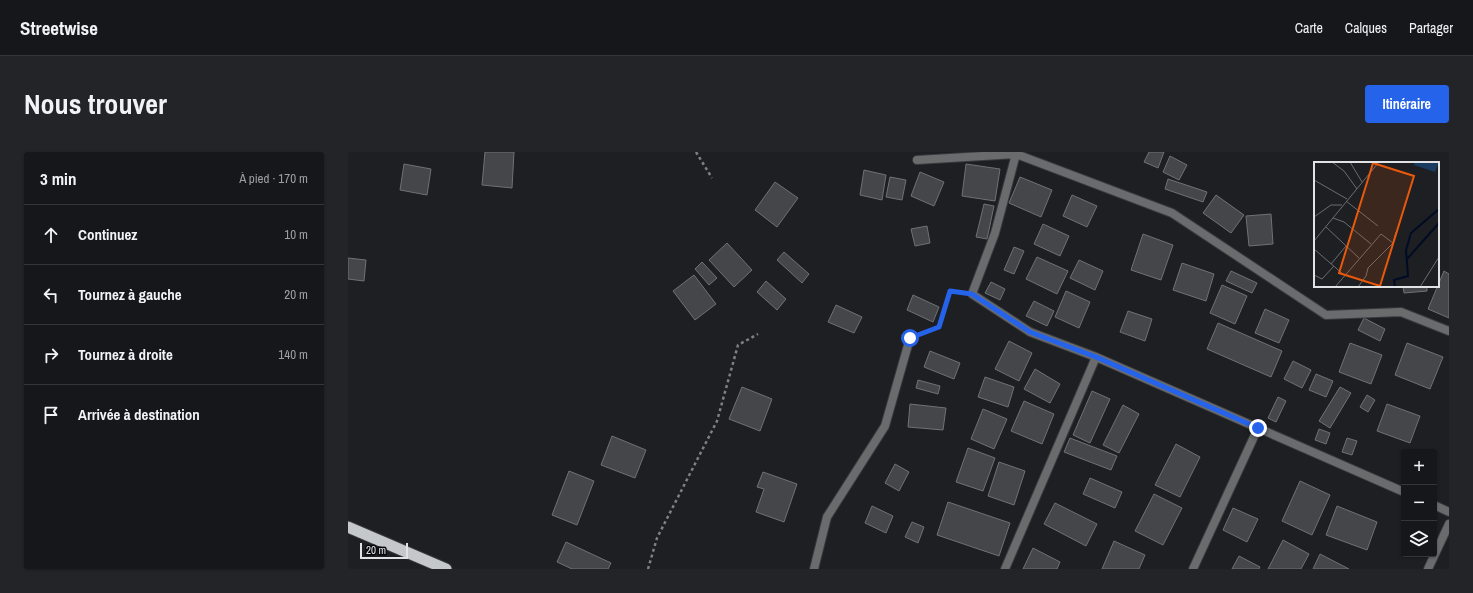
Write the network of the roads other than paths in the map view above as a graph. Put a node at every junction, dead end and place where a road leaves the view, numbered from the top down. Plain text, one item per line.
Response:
1 (1016, 154) junction
2 (917, 160) dead end
3 (1449, 331) edge
4 (910, 338) road end
5 (1096, 357) junction
6 (1258, 428) junction
7 (1401, 491) edge
8 (1437, 506) edge
9 (1449, 512) edge
10 (1449, 524) edge
11 (348, 527) edge
12 (446, 569) edge
13 (814, 569) edge
14 (1005, 569) edge
15 (1193, 569) edge
16 (1428, 569) edge

1 - 2 street
1 - 3 street
1 - 5 street
4 - 13 street
5 - 6 street
5 - 14 street
6 - 7 street
6 - 15 street
8 - 9 street
10 - 16 street
11 - 12 highway

